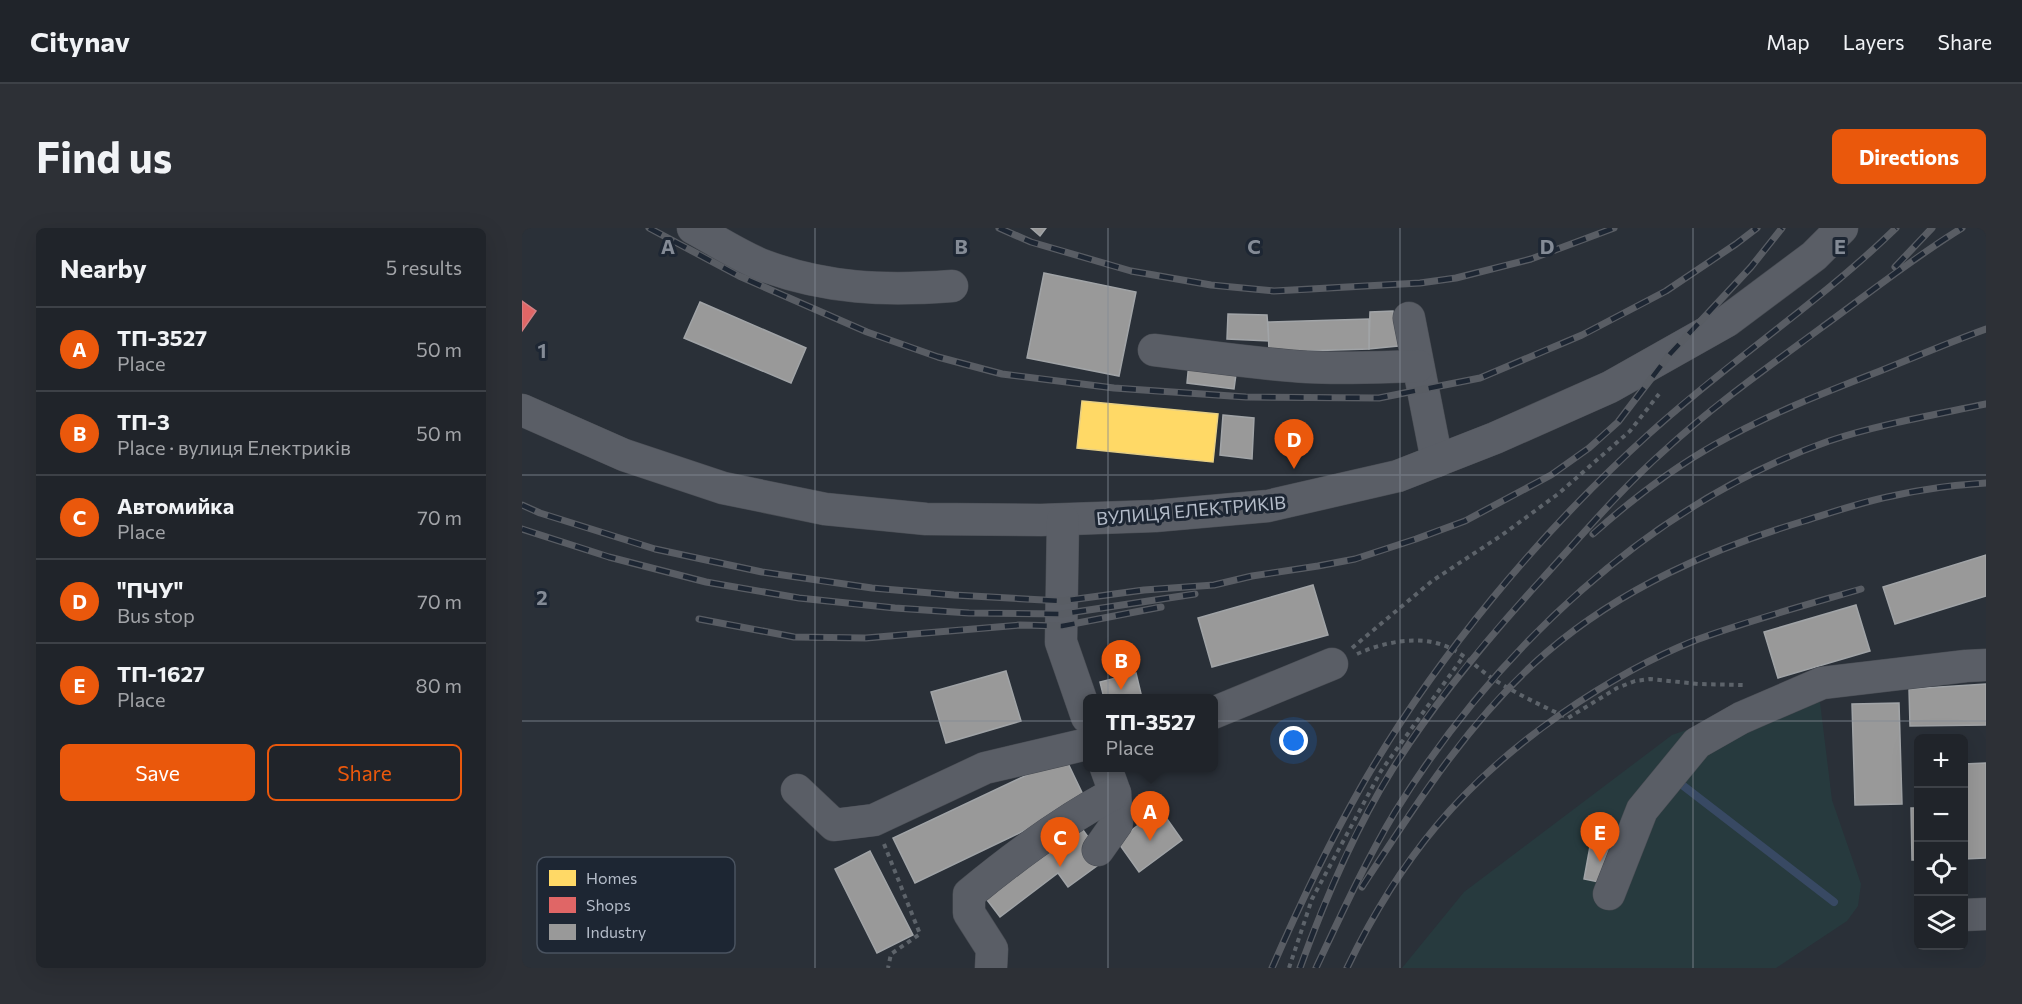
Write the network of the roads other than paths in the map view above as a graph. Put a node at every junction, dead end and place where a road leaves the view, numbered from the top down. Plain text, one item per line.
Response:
1 (693, 228) edge
2 (1842, 228) edge
3 (952, 286) dead end
4 (1409, 318) dead end
5 (1154, 350) dead end
6 (1418, 366) junction
7 (522, 410) edge
8 (1437, 461) junction
9 (1063, 520) junction
10 (1332, 664) road end
11 (1986, 665) edge
12 (1083, 705) edge
13 (1218, 711) edge
14 (1083, 745) edge
15 (1110, 780) edge
16 (797, 790) dead end
17 (1098, 849) dead end
18 (1609, 894) dead end
19 (1986, 914) edge
20 (1968, 915) edge
21 (991, 968) edge

1 - 3 street
2 - 8 street, ВУЛИЦЯ ЕЛЕКТРИКІВ
4 - 6 street
5 - 6 street
6 - 8 street
7 - 9 street, ВУЛИЦЯ ЕЛЕКТРИКІВ
8 - 9 street, ВУЛИЦЯ ЕЛЕКТРИКІВ
9 - 12 street
10 - 13 street
11 - 18 street
14 - 16 street
15 - 17 street
15 - 21 street
19 - 20 street

